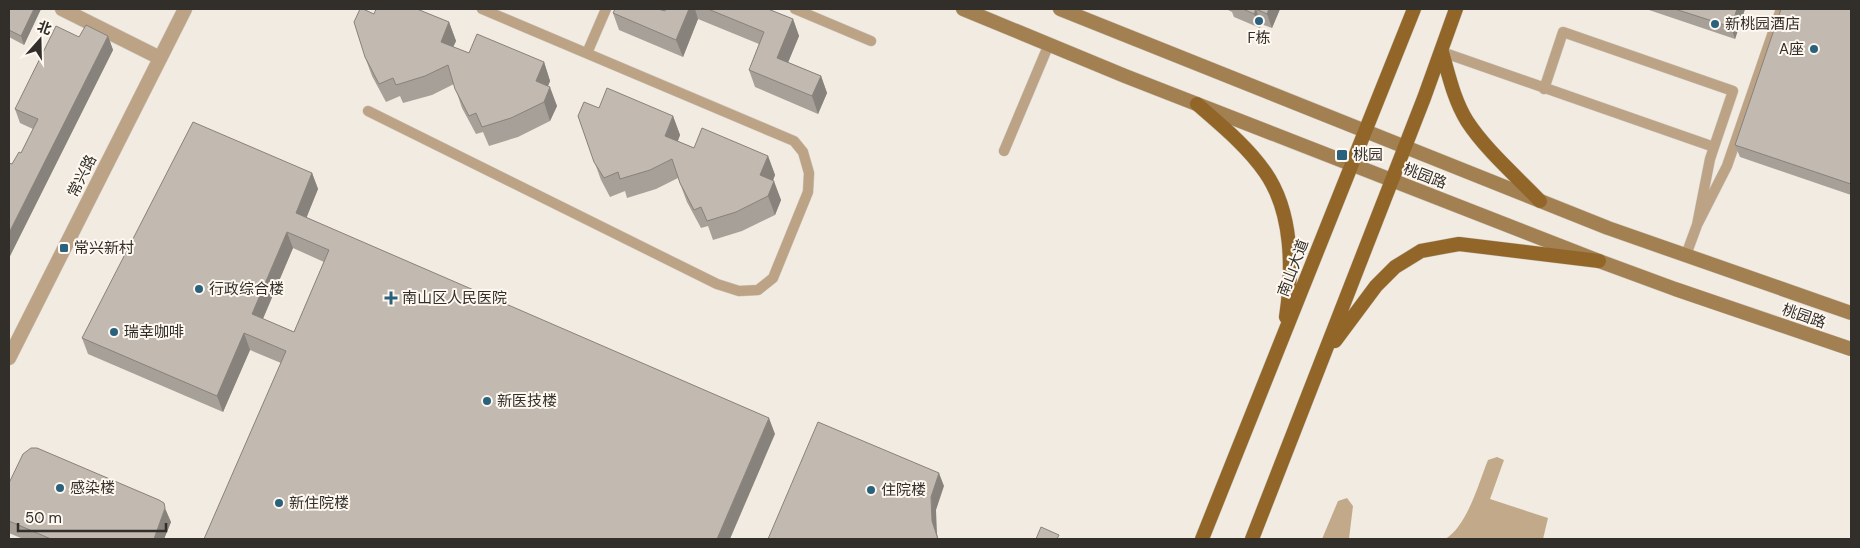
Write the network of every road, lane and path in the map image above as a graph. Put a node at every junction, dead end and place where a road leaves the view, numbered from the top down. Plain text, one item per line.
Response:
1 (62, 9) edge
2 (185, 9) edge
3 (482, 9) edge
4 (606, 9) edge
5 (795, 9) edge
6 (963, 9) edge
7 (1060, 9) edge
8 (1414, 9) edge
9 (1456, 9) edge
10 (1781, 9) edge
11 (872, 41) dead end
12 (1049, 44) junction
13 (1442, 52) junction
14 (588, 53) junction
15 (160, 58) junction
16 (1544, 89) junction
17 (1197, 104) junction
18 (368, 112) dead end
19 (1365, 131) junction
20 (1714, 147) junction
21 (1405, 148) junction
22 (1004, 151) dead end
23 (1352, 165) junction
24 (1392, 180) junction
25 (1540, 201) junction
26 (1697, 225) junction
27 (1686, 255) junction
28 (1599, 261) junction
29 (1851, 313) edge
30 (1283, 340) junction
31 (1851, 349) edge
32 (1324, 355) junction
33 (9, 358) edge
34 (1202, 539) edge
35 (1252, 539) edge

1 - 15 street
2 - 15 street, 常兴路
3 - 14 lane
4 - 14 lane
5 - 11 lane
6 - 12 main road, 桃园路
7 - 19 main road, 桃园路
8 - 19 main road, 南山大道
9 - 13 main road
10 - 26 lane
12 - 17 main road, 桃园路
12 - 22 lane
13 - 16 lane
13 - 21 main road
13 - 25 main road
14 - 18 lane
15 - 33 street, 常兴路
16 - 20 lane
16 - 20 lane
17 - 23 main road, 桃园路
17 - 30 main road
19 - 21 main road, 桃园路
19 - 23 main road, 南山大道
20 - 26 lane
21 - 24 main road
21 - 25 main road, 桃园路
23 - 24 main road, 桃园路
23 - 30 main road, 南山大道
24 - 28 main road, 桃园路
24 - 32 main road
25 - 27 main road, 桃园路
26 - 27 lane
27 - 29 main road, 桃园路
28 - 31 main road, 桃园路
28 - 32 main road
30 - 34 main road, 南山大道
32 - 35 main road

